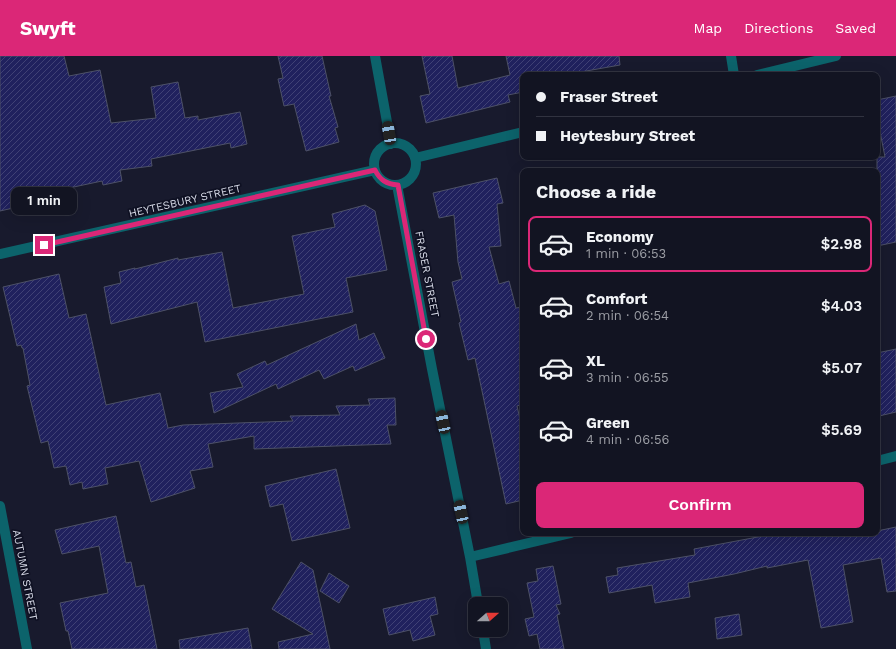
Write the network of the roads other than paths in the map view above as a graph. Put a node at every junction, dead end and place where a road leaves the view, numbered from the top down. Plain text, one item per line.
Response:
1 (375, 56) edge
2 (731, 56) edge
3 (836, 56) edge
4 (734, 72) edge
5 (769, 72) edge
6 (520, 133) edge
7 (391, 144) junction
8 (415, 158) junction
9 (375, 170) junction
10 (398, 185) junction
11 (0, 254) edge
12 (896, 456) edge
13 (880, 460) edge
14 (0, 506) edge
15 (558, 536) edge
16 (470, 557) junction
17 (477, 597) edge
18 (484, 637) edge
19 (27, 649) edge
20 (486, 649) edge

1 - 7 street
2 - 4 street
3 - 5 street
6 - 8 street
7 - 8 street
7 - 9 street
8 - 10 street
9 - 10 street
9 - 11 street, HEYTESBURY STREET
10 - 16 street, FRASER STREET
12 - 13 street
14 - 19 street, AUTUMN STREET
15 - 16 street
16 - 17 street, FRASER STREET
18 - 20 street

